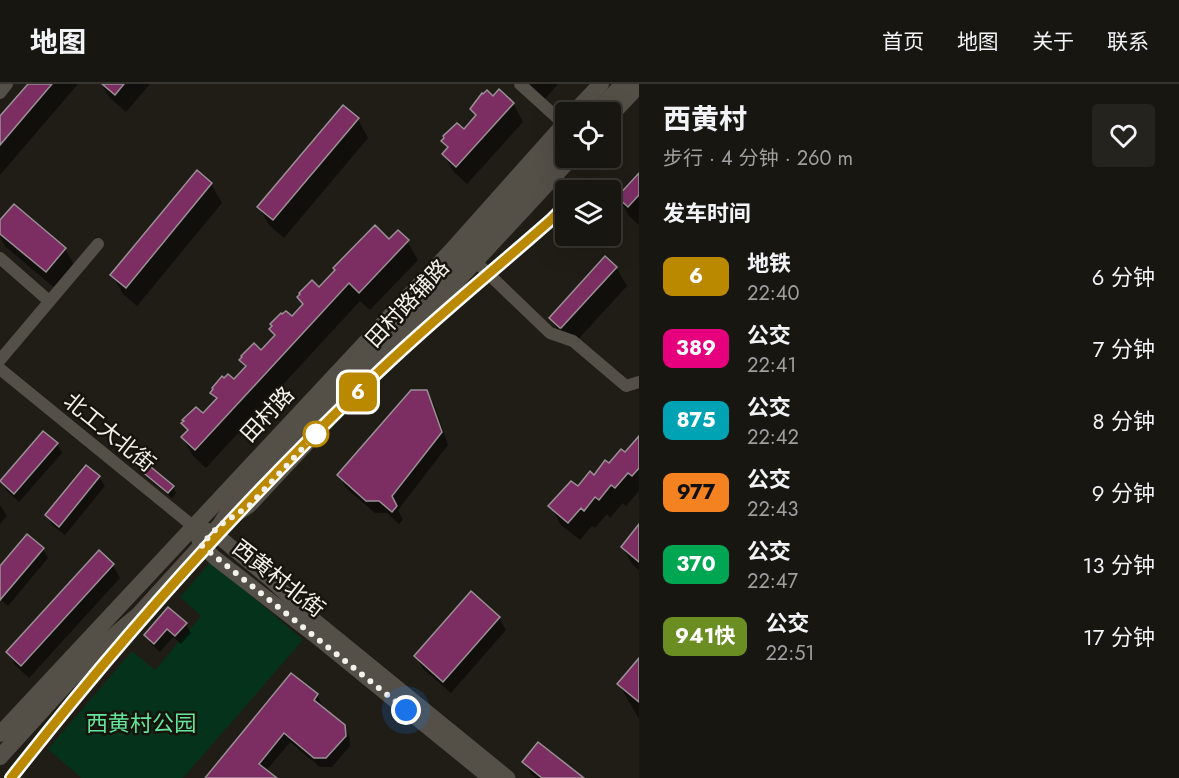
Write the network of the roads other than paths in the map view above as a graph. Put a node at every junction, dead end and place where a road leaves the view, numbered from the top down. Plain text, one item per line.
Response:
1 (7, 84) edge
2 (520, 84) edge
3 (601, 84) edge
4 (622, 84) edge
5 (639, 86) edge
6 (0, 93) edge
7 (584, 102) edge
8 (605, 102) edge
9 (621, 105) edge
10 (555, 110) edge
11 (555, 134) edge
12 (555, 160) edge
13 (561, 168) edge
14 (508, 218) junction
15 (98, 244) dead end
16 (0, 258) edge
17 (476, 262) junction
18 (49, 301) junction
19 (0, 360) edge
20 (0, 369) edge
21 (639, 382) edge
22 (194, 527) junction
23 (216, 529) junction
24 (201, 545) junction
25 (0, 734) edge
26 (0, 757) edge
27 (490, 778) edge
28 (508, 778) edge

1 - 6 street
2 - 10 street
3 - 7 main road, 田村路
4 - 8 main road
5 - 9 street
11 - 22 main road, 田村路
12 - 14 main road, 田村路
13 - 14 street, 田村路辅路
14 - 17 street, 田村路辅路
14 - 23 main road, 田村路
15 - 18 street
16 - 18 street
17 - 21 street
17 - 23 street, 田村路辅路
18 - 19 street
20 - 22 street, 北工大北街
22 - 23 street, 西黄村北街
22 - 24 street, 西黄村北街
22 - 25 main road, 田村路
23 - 24 main road, 田村路
23 - 28 street, 西黄村北街
24 - 26 main road, 田村路
24 - 27 street, 西黄村北街

